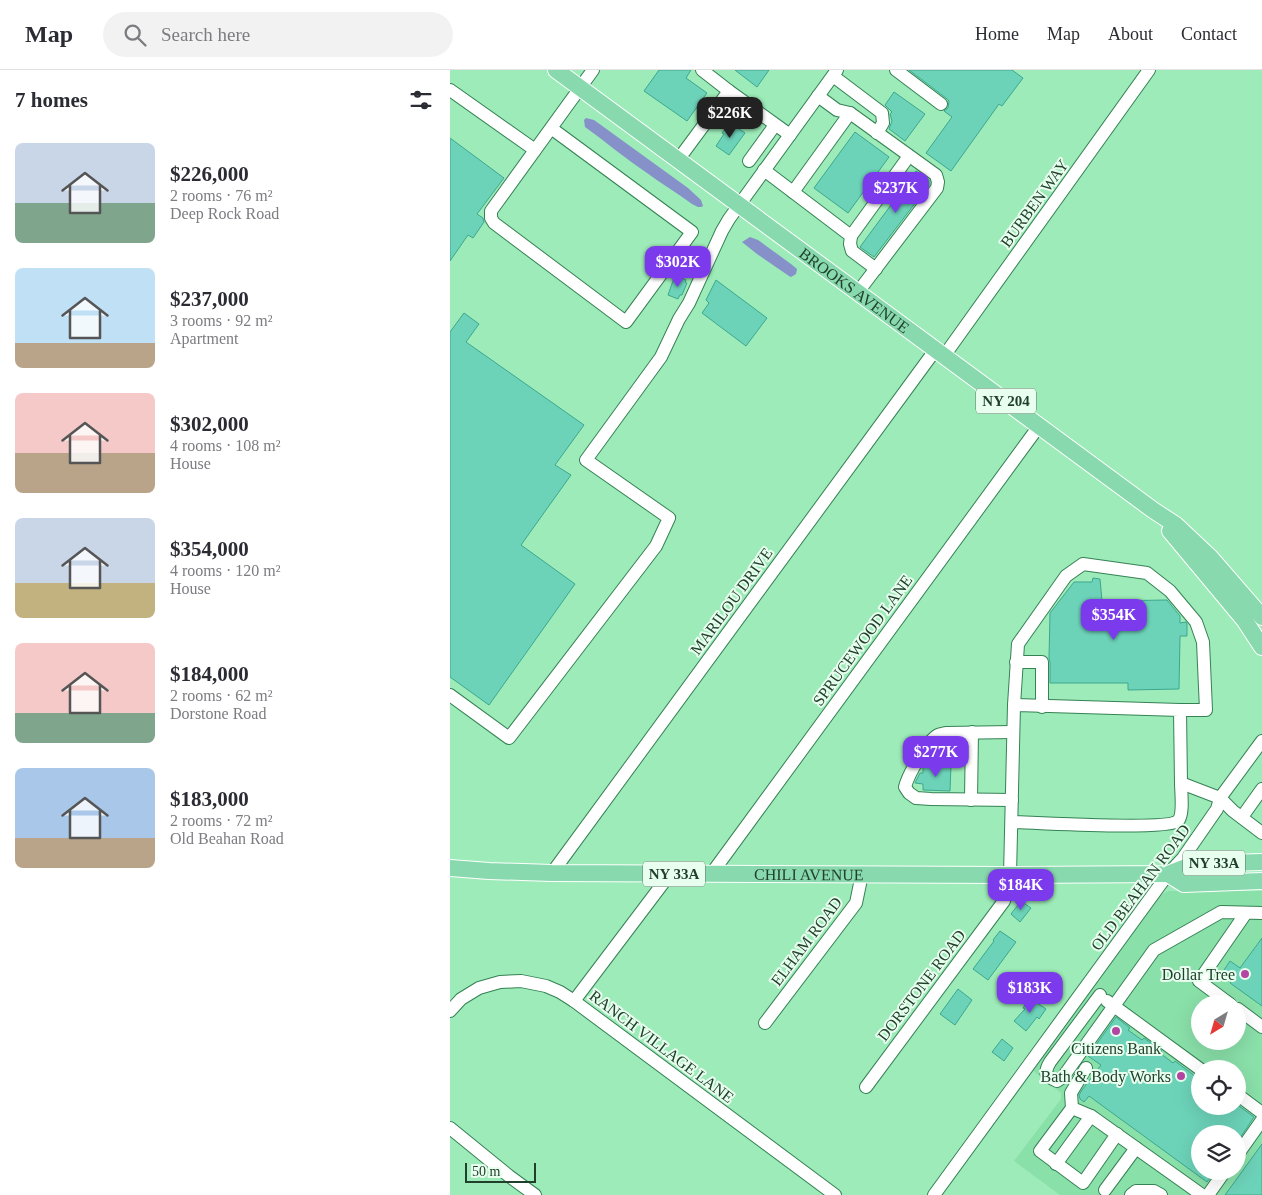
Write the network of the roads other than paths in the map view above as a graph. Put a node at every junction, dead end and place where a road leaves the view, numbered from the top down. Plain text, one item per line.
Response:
1 (556, 70) edge
2 (594, 70) edge
3 (702, 70) edge
4 (896, 70) edge
5 (1149, 70) edge
6 (835, 72) edge
7 (580, 88) junction
8 (450, 90) edge
9 (729, 91) junction
10 (818, 96) junction
11 (941, 104) dead end
12 (850, 114) junction
13 (776, 125) junction
14 (551, 128) junction
15 (877, 133) junction
16 (790, 135) junction
17 (535, 150) junction
18 (909, 156) junction
19 (678, 160) junction
20 (749, 161) dead end
21 (764, 170) junction
22 (793, 192) junction
23 (739, 205) junction
24 (850, 236) junction
25 (876, 269) junction
26 (858, 292) junction
27 (940, 353) junction
28 (1039, 426) junction
29 (1153, 510) junction
30 (1262, 617) edge
31 (1262, 647) edge
32 (1016, 662) junction
33 (450, 695) edge
34 (1014, 706) junction
35 (1042, 707) junction
36 (1180, 710) junction
37 (972, 732) junction
38 (1013, 732) junction
39 (1262, 741) edge
40 (1181, 783) junction
41 (1262, 789) edge
42 (1220, 798) junction
43 (970, 800) junction
44 (1012, 800) junction
45 (1242, 817) junction
46 (1012, 822) junction
47 (1262, 833) edge
48 (1262, 862) edge
49 (450, 868) edge
50 (552, 873) junction
51 (712, 873) junction
52 (670, 874) junction
53 (862, 874) junction
54 (1168, 874) junction
55 (1010, 875) junction
56 (1262, 880) edge
57 (1246, 913) junction
58 (1262, 914) edge
59 (1089, 984) junction
60 (1100, 995) junction
61 (1218, 995) edge
62 (574, 1001) junction
63 (1114, 1006) junction
64 (450, 1011) edge
65 (1246, 1015) edge
66 (765, 1023) dead end
67 (1262, 1027) edge
68 (1191, 1062) edge
69 (1086, 1068) dead end
70 (866, 1086) dead end
71 (1246, 1101) edge
72 (1072, 1108) junction
73 (1262, 1113) edge
74 (1091, 1116) junction
75 (1262, 1120) edge
76 (450, 1128) edge
77 (1117, 1134) junction
78 (1246, 1143) edge
79 (1136, 1148) junction
80 (1056, 1164) junction
81 (1216, 1180) edge
82 (1105, 1190) dead end
83 (535, 1195) edge
84 (835, 1195) edge
85 (934, 1195) edge
86 (1131, 1195) edge
87 (1161, 1195) edge
88 (1202, 1195) edge

1 - 7 main road, BROOKS AVENUE / NY 204
2 - 7 street
3 - 9 street
4 - 11 street
5 - 27 street, BURBEN WAY
6 - 10 street
6 - 15 street
7 - 14 street
7 - 19 main road, BROOKS AVENUE / NY 204
8 - 17 street
9 - 13 street
9 - 19 street
10 - 12 street
10 - 16 street
12 - 15 street
12 - 22 street
13 - 16 street
13 - 20 street
14 - 17 street
14 - 17 street
15 - 18 street
16 - 21 street
18 - 24 street
18 - 25 street
19 - 23 main road, BROOKS AVENUE / NY 204
21 - 22 street
21 - 23 street
22 - 24 street
23 - 26 main road, BROOKS AVENUE / NY 204
23 - 33 street
24 - 25 street
25 - 26 street
26 - 27 main road, BROOKS AVENUE / NY 204
27 - 28 main road, BROOKS AVENUE / NY 204
27 - 50 street, MARILOU DRIVE
28 - 29 main road, BROOKS AVENUE / NY 204
28 - 51 street, SPRUCEWOOD LANE
29 - 30 main road, BROOKS AVENUE / NY 204
29 - 31 main road, BROOKS AVENUE / NY 204
32 - 34 street, DORSTONE ROAD
32 - 35 street
32 - 36 street, DORSTONE ROAD
34 - 35 street
34 - 38 street, DORSTONE ROAD
35 - 36 street
36 - 40 street
37 - 38 street
37 - 43 street
37 - 43 street
38 - 44 street, DORSTONE ROAD
39 - 42 street, OLD BEAHAN ROAD
40 - 42 street
40 - 46 street
41 - 45 street
42 - 45 street
42 - 54 street, OLD BEAHAN ROAD
43 - 44 street
44 - 46 street, DORSTONE ROAD
45 - 47 street
46 - 55 street, DORSTONE ROAD
48 - 54 main road, CHILI AVENUE / NY 33A
49 - 50 main road, CHILI AVENUE / NY 33A
50 - 52 main road, CHILI AVENUE / NY 33A
51 - 52 main road, CHILI AVENUE / NY 33A
51 - 53 main road, CHILI AVENUE / NY 33A
52 - 62 street, RANCH VILLAGE LANE
53 - 55 main road, CHILI AVENUE / NY 33A
53 - 66 street, ELHAM ROAD
54 - 55 main road, CHILI AVENUE / NY 33A
54 - 56 main road, CHILI AVENUE / NY 33A
54 - 59 street, OLD BEAHAN ROAD
55 - 70 street, DORSTONE ROAD
57 - 58 street
57 - 61 street
57 - 63 street
59 - 60 street
59 - 85 street, OLD BEAHAN ROAD
60 - 63 street
60 - 63 street
62 - 64 street
62 - 84 street, RANCH VILLAGE LANE
63 - 68 street
65 - 67 street
69 - 72 street
71 - 73 street
72 - 74 street
72 - 80 street
74 - 77 street
74 - 80 street
75 - 78 street
76 - 83 street
77 - 79 street
77 - 80 street
79 - 82 street
79 - 88 street
81 - 88 street
86 - 87 street

